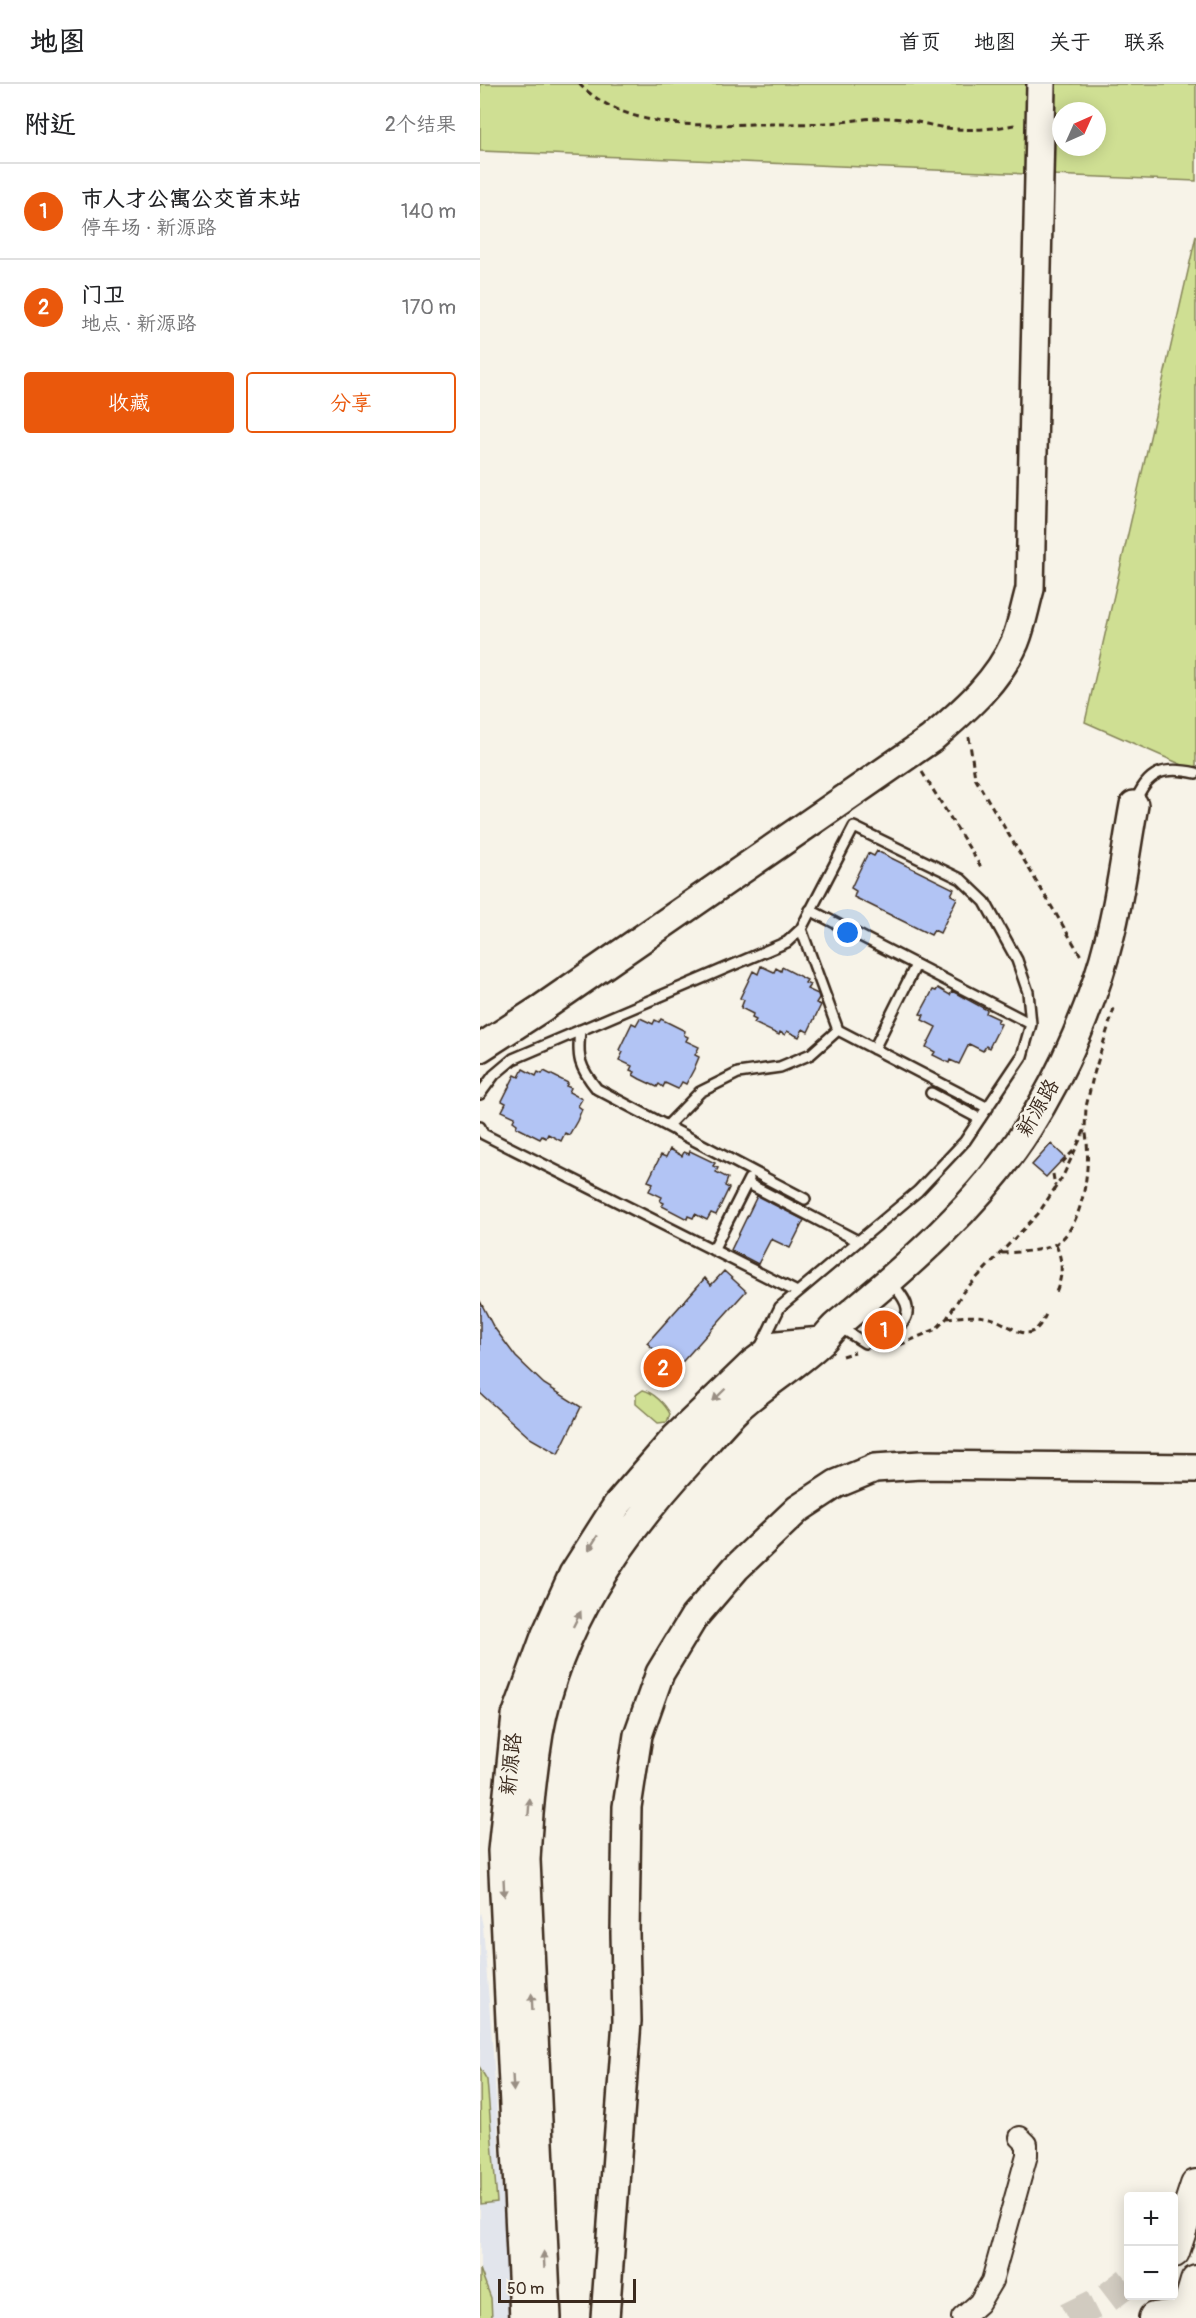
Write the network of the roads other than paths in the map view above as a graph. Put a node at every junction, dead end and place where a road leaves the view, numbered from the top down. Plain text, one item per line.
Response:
1 (1041, 84) edge
2 (1196, 773) edge
3 (1134, 805) joint
4 (810, 910) junction
5 (801, 928) junction
6 (916, 964) junction
7 (1031, 1024) junction
8 (580, 1030) junction
9 (838, 1030) junction
10 (480, 1048) edge
11 (874, 1049) junction
12 (931, 1093) dead end
13 (480, 1094) edge
14 (988, 1108) junction
15 (980, 1119) junction
16 (667, 1126) junction
17 (480, 1127) edge
18 (753, 1171) junction
19 (747, 1183) junction
20 (805, 1199) dead end
21 (858, 1241) junction
22 (713, 1250) junction
23 (890, 1281) junction
24 (797, 1292) junction
25 (829, 1333) junction
26 (753, 1363) junction
27 (1196, 1468) edge
28 (503, 1851) edge
29 (1020, 2137) dead end
30 (1196, 2185) edge
31 (1175, 2246) edge
32 (1196, 2281) edge
33 (1159, 2300) edge
34 (1189, 2315) edge
35 (524, 2318) edge
36 (547, 2318) edge
37 (605, 2318) edge
38 (962, 2318) edge
39 (1154, 2318) edge

1 - 10 street
2 - 3 lane
3 - 23 street, 新源路
4 - 5 lane
4 - 6 lane
4 - 7 lane
5 - 8 lane
5 - 9 lane
6 - 7 lane
6 - 11 lane
7 - 14 lane
8 - 13 lane
8 - 16 lane
9 - 11 lane
9 - 16 lane
11 - 14 lane
12 - 15 lane
14 - 15 lane
15 - 21 lane
16 - 18 lane
17 - 22 lane
18 - 19 lane
18 - 20 lane
19 - 21 lane
19 - 22 lane
21 - 24 lane
22 - 24 lane
23 - 25 street, 新源路
23 - 25 lane
24 - 26 lane
25 - 26 street, 新源路
28 -> 25 street, 新源路
26 -> 28 street, 新源路
27 - 37 street
28 -> 35 street, 新源路
36 -> 28 street, 新源路
29 - 38 street
30 - 31 main road
32 - 34 main road
33 - 39 main road
34 - 39 main road

